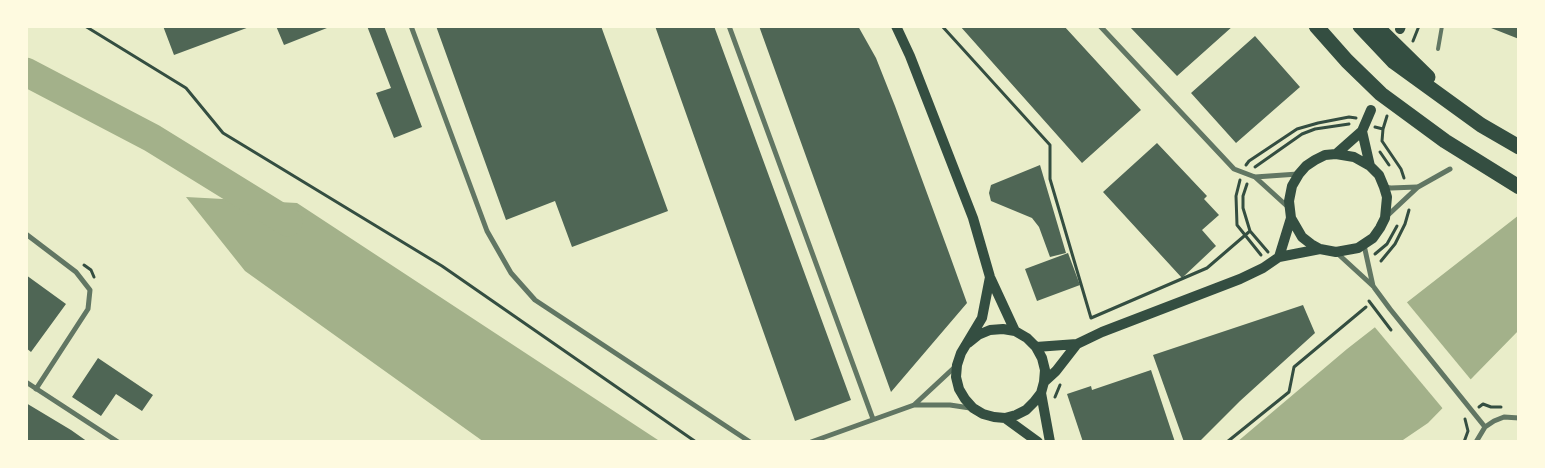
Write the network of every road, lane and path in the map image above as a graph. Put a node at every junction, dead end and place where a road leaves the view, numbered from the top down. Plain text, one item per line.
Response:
1 (85, 26) edge
2 (411, 26) edge
3 (730, 26) edge
4 (896, 26) edge
5 (942, 26) edge
6 (1100, 26) edge
7 (1316, 26) edge
8 (1360, 26) edge
9 (1376, 26) edge
10 (1442, 26) edge
11 (1438, 49) dead end
12 (1370, 110) dead end
13 (1352, 124) dead end
14 (1482, 125) junction
15 (1362, 130) junction
16 (1519, 147) edge
17 (1380, 151) dead end
18 (1336, 154) junction
19 (1255, 166) dead end
20 (1370, 166) junction
21 (1450, 169) dead end
22 (1393, 172) dead end
23 (1299, 174) junction
24 (1255, 177) junction
25 (1246, 185) dead end
26 (1384, 187) junction
27 (1418, 187) junction
28 (1519, 187) edge
29 (1409, 210) dead end
30 (1290, 213) junction
31 (1384, 218) junction
32 (1250, 231) junction
33 (26, 234) edge
34 (1364, 245) junction
35 (1266, 249) dead end
36 (1320, 249) junction
37 (1336, 252) junction
38 (1279, 257) junction
39 (77, 259) dead end
40 (1381, 261) dead end
41 (990, 277) junction
42 (98, 284) dead end
43 (1373, 286) junction
44 (1366, 296) dead end
45 (1366, 307) dead end
46 (1380, 316) dead end
47 (1016, 331) junction
48 (968, 343) junction
49 (1077, 344) junction
50 (1036, 347) junction
51 (957, 365) junction
52 (26, 382) edge
53 (1044, 382) junction
54 (1062, 382) dead end
55 (36, 388) junction
56 (1041, 393) junction
57 (1054, 403) dead end
58 (914, 404) junction
59 (973, 408) junction
60 (1005, 418) junction
61 (1464, 418) dead end
62 (1519, 418) edge
63 (873, 419) junction
64 (1485, 428) junction
65 (118, 442) edge
66 (696, 442) edge
67 (750, 442) edge
68 (811, 442) edge
69 (1038, 442) edge
70 (1050, 442) edge
71 (1227, 442) edge
72 (1464, 442) edge
73 (1476, 442) edge

1 - 66 path
2 - 67 street
3 - 63 street
4 - 41 main road
5 - 32 path
6 - 24 street
7 - 28 highway
8 - 14 highway
9 - 14 highway
10 - 11 lane
12 - 15 main road
13 - 19 path
14 - 16 highway
15 - 18 main road
15 - 20 main road
17 - 22 path
18 - 20 main road
18 - 23 main road
20 - 26 main road
21 - 27 street
23 - 24 street
23 - 30 main road
24 - 30 street
25 - 32 path
26 - 27 street
26 - 31 main road
27 - 31 street
29 - 40 path
30 - 36 main road
30 - 38 main road
31 - 34 main road
32 - 35 path
33 - 55 street
34 - 37 main road
34 - 43 street
36 - 37 main road
36 - 38 main road
37 - 43 street
38 - 49 main road
39 - 42 path
41 - 47 main road
41 - 48 main road
43 - 64 street
44 - 46 path
45 - 71 path
47 - 48 main road
47 - 50 main road
48 - 51 main road
49 - 50 main road
49 - 53 main road
50 - 53 main road
51 - 58 street
51 - 59 main road
52 - 55 street
53 - 56 main road
54 - 57 path
55 - 65 street
56 - 60 main road
56 - 70 main road
58 - 59 street
58 - 63 street
59 - 60 main road
60 - 69 main road
61 - 72 path
62 - 64 street
63 - 68 street
64 - 73 street

